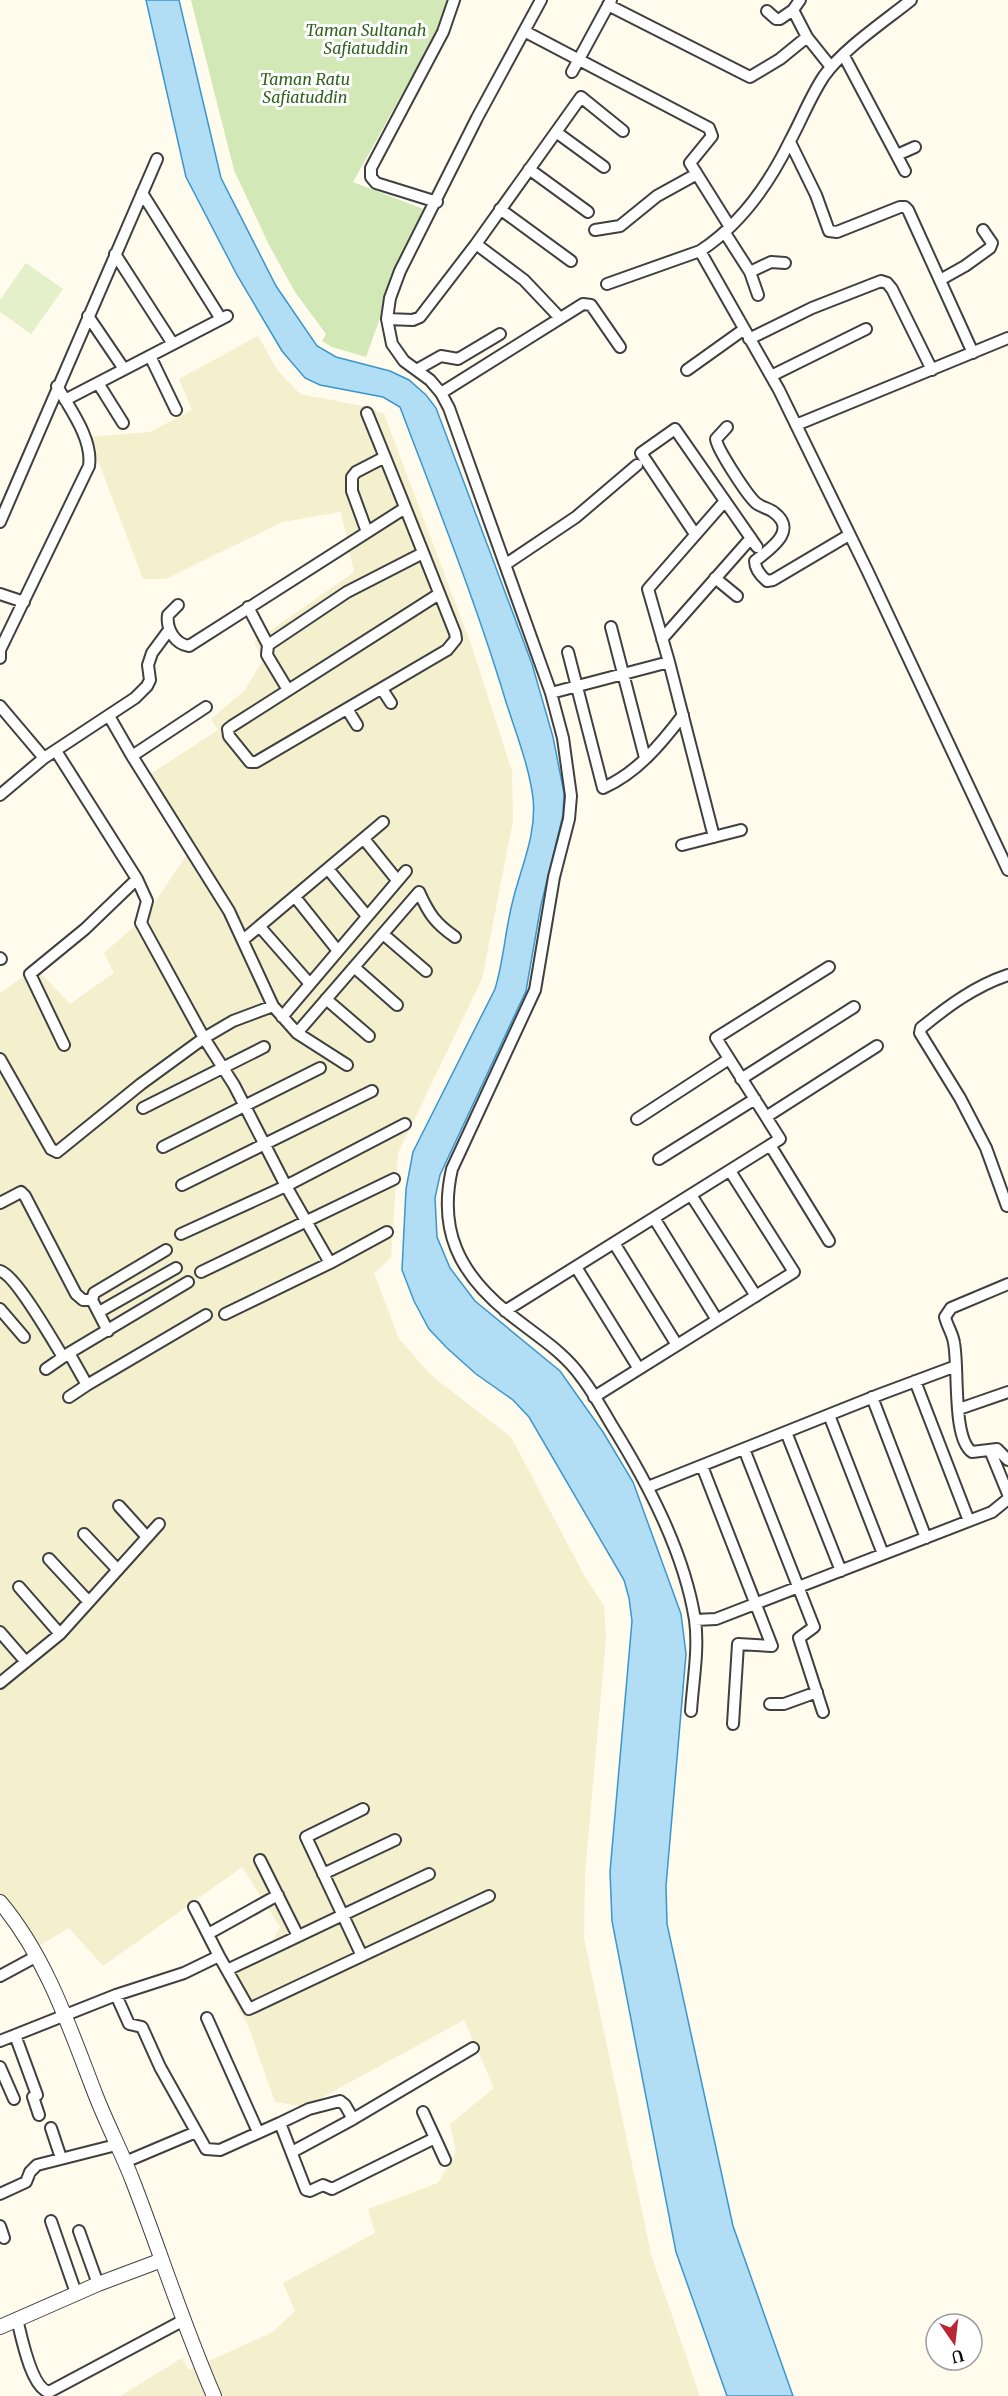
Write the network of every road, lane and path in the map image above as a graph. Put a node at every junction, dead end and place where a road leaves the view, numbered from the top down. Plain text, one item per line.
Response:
1 (454, 0) edge
2 (541, 0) edge
3 (800, 0) edge
4 (911, 0) edge
5 (610, 2) edge
6 (793, 9) junction
7 (767, 10) dead end
8 (524, 31) junction
9 (807, 37) junction
10 (844, 56) junction
11 (580, 60) junction
12 (831, 67) junction
13 (572, 72) dead end
14 (623, 130) dead end
15 (556, 132) junction
16 (790, 142) junction
17 (915, 147) dead end
18 (897, 155) junction
19 (157, 159) dead end
20 (604, 167) dead end
21 (529, 169) junction
22 (905, 171) dead end
23 (695, 175) junction
24 (142, 194) junction
25 (437, 202) junction
26 (500, 209) junction
27 (588, 212) dead end
28 (596, 230) dead end
29 (728, 230) junction
30 (983, 230) dead end
31 (476, 244) junction
32 (700, 250) junction
33 (115, 254) junction
34 (571, 261) dead end
35 (785, 262) dead end
36 (750, 272) junction
37 (940, 280) junction
38 (607, 284) dead end
39 (758, 295) dead end
40 (88, 316) junction
41 (560, 318) junction
42 (387, 319) junction
43 (866, 329) dead end
44 (500, 334) dead end
45 (746, 334) junction
46 (1008, 338) edge
47 (173, 344) junction
48 (620, 347) dead end
49 (972, 353) junction
50 (150, 356) junction
51 (124, 369) junction
52 (418, 369) junction
53 (687, 370) dead end
54 (932, 370) junction
55 (771, 376) junction
56 (98, 383) junction
57 (57, 386) junction
58 (441, 393) junction
59 (65, 400) junction
60 (176, 410) dead end
61 (367, 413) dead end
62 (123, 423) dead end
63 (796, 425) junction
64 (727, 427) dead end
65 (385, 457) junction
66 (637, 465) dead end
67 (725, 501) junction
68 (405, 508) junction
69 (0, 522) edge
70 (367, 532) junction
71 (695, 534) junction
72 (849, 535) junction
73 (423, 554) junction
74 (506, 564) junction
75 (715, 578) junction
76 (0, 594) edge
77 (439, 594) junction
78 (737, 596) dead end
79 (24, 602) junction
80 (178, 605) dead end
81 (248, 607) junction
82 (611, 627) dead end
83 (169, 630) junction
84 (662, 639) junction
85 (268, 645) junction
86 (568, 652) dead end
87 (0, 657) edge
88 (669, 662) junction
89 (623, 674) junction
90 (577, 686) junction
91 (381, 689) junction
92 (288, 690) junction
93 (551, 693) junction
94 (391, 703) dead end
95 (0, 706) edge
96 (206, 707) dead end
97 (347, 709) junction
98 (683, 715) junction
99 (109, 716) junction
100 (357, 725) dead end
101 (56, 751) junction
102 (132, 756) junction
103 (44, 758) junction
104 (645, 758) junction
105 (0, 795) edge
106 (383, 822) dead end
107 (741, 830) dead end
108 (714, 837) junction
109 (364, 839) junction
110 (682, 844) dead end
111 (328, 869) junction
112 (1008, 870) edge
113 (406, 871) dead end
114 (137, 879) junction
115 (397, 880) junction
116 (295, 897) junction
117 (367, 915) junction
118 (260, 927) junction
119 (383, 934) junction
120 (455, 937) dead end
121 (243, 940) junction
122 (338, 951) junction
123 (354, 967) junction
124 (829, 967) dead end
125 (426, 971) dead end
126 (1008, 975) edge
127 (310, 984) junction
128 (326, 999) junction
129 (398, 1005) dead end
130 (273, 1006) junction
131 (854, 1007) dead end
132 (282, 1017) junction
133 (297, 1033) junction
134 (369, 1036) dead end
135 (204, 1038) junction
136 (64, 1045) dead end
137 (877, 1046) dead end
138 (264, 1047) dead end
139 (0, 1059) edge
140 (729, 1059) junction
141 (347, 1065) dead end
142 (224, 1068) junction
143 (320, 1068) dead end
144 (741, 1079) junction
145 (372, 1091) dead end
146 (754, 1099) junction
147 (245, 1106) junction
148 (143, 1108) dead end
149 (766, 1116) junction
150 (637, 1119) dead end
151 (405, 1124) dead end
152 (770, 1145) junction
153 (265, 1146) junction
154 (164, 1147) dead end
155 (659, 1159) dead end
156 (730, 1171) junction
157 (394, 1179) dead end
158 (182, 1185) dead end
159 (286, 1186) junction
160 (692, 1195) junction
161 (0, 1203) edge
162 (1008, 1207) edge
163 (654, 1218) junction
164 (307, 1223) junction
165 (387, 1232) dead end
166 (180, 1234) dead end
167 (829, 1241) dead end
168 (614, 1243) junction
169 (166, 1250) dead end
170 (330, 1263) junction
171 (576, 1267) junction
172 (176, 1268) dead end
173 (0, 1271) edge
174 (201, 1272) dead end
175 (188, 1282) dead end
176 (1008, 1284) edge
177 (756, 1296) junction
178 (92, 1299) junction
179 (0, 1309) edge
180 (505, 1311) junction
181 (99, 1312) junction
182 (225, 1314) dead end
183 (206, 1315) dead end
184 (717, 1320) junction
185 (108, 1331) junction
186 (24, 1337) dead end
187 (677, 1345) junction
188 (66, 1355) junction
189 (956, 1366) junction
190 (46, 1369) dead end
191 (639, 1369) junction
192 (915, 1381) junction
193 (87, 1385) junction
194 (1008, 1392) edge
195 (69, 1397) dead end
196 (594, 1397) junction
197 (872, 1398) junction
198 (959, 1409) junction
199 (829, 1415) junction
200 (786, 1432) junction
201 (744, 1449) junction
202 (992, 1455) dead end
203 (1008, 1460) edge
204 (702, 1466) junction
205 (648, 1487) junction
206 (1008, 1494) edge
207 (1008, 1499) edge
208 (118, 1506) dead end
209 (969, 1521) junction
210 (159, 1524) dead end
211 (84, 1534) dead end
212 (147, 1538) junction
213 (926, 1538) junction
214 (883, 1554) junction
215 (49, 1559) dead end
216 (117, 1569) junction
217 (841, 1570) junction
218 (19, 1587) dead end
219 (798, 1587) junction
220 (88, 1601) junction
221 (756, 1604) junction
222 (695, 1620) junction
223 (0, 1632) edge
224 (60, 1634) junction
225 (26, 1662) junction
226 (0, 1683) edge
227 (817, 1692) junction
228 (770, 1704) dead end
229 (692, 1711) dead end
230 (824, 1712) dead end
231 (733, 1724) dead end
232 (363, 1809) dead end
233 (395, 1840) dead end
234 (260, 1860) dead end
235 (323, 1874) junction
236 (429, 1874) dead end
237 (278, 1895) junction
238 (489, 1896) dead end
239 (194, 1907) dead end
240 (2, 1908) edge
241 (343, 1915) junction
242 (208, 1934) junction
243 (298, 1936) junction
244 (37, 1956) junction
245 (219, 1956) junction
246 (362, 1956) junction
247 (227, 1970) junction
248 (0, 1976) edge
249 (116, 1995) junction
250 (65, 2015) junction
251 (207, 2018) dead end
252 (15, 2035) junction
253 (0, 2041) edge
254 (473, 2048) dead end
255 (0, 2067) edge
256 (14, 2099) dead end
257 (423, 2112) dead end
258 (39, 2115) dead end
259 (353, 2119) junction
260 (280, 2123) junction
261 (51, 2128) dead end
262 (196, 2132) junction
263 (258, 2132) junction
264 (435, 2138) junction
265 (116, 2145) junction
266 (292, 2152) junction
267 (61, 2158) junction
268 (445, 2160) dead end
269 (125, 2162) junction
270 (0, 2194) edge
271 (51, 2222) dead end
272 (0, 2226) edge
273 (80, 2230) dead end
274 (4, 2238) dead end
275 (162, 2260) junction
276 (98, 2284) junction
277 (76, 2293) junction
278 (17, 2319) junction
279 (184, 2320) junction
280 (0, 2326) edge
281 (214, 2396) edge

1 - 25 street
2 - 8 street
3 - 6 street
4 - 10 street
5 - 9 street
5 - 11 street
6 - 7 street
6 - 9 street
8 - 11 street
8 - 25 street
9 - 12 street
10 - 12 street
10 - 18 street
11 - 13 street
11 - 23 street
12 - 16 street
14 - 15 street
15 - 20 street
15 - 21 street
16 - 29 street
16 - 37 street
17 - 18 street
18 - 22 street
19 - 24 street
21 - 26 street
21 - 27 street
23 - 28 street
23 - 29 street
24 - 33 street
24 - 47 street
25 - 42 street
26 - 31 street
26 - 34 street
29 - 32 street
29 - 36 street
30 - 37 street
31 - 41 street
31 - 42 street
32 - 38 street
32 - 45 street
33 - 40 street
33 - 47 street
35 - 36 street
36 - 39 street
37 - 49 street
40 - 51 street
40 - 57 street
41 - 48 street
41 - 58 street
42 - 52 street
43 - 55 street
44 - 52 street
45 - 53 street
45 - 54 street
45 - 55 street
46 - 49 street
47 - 50 street
49 - 54 street
50 - 51 street
50 - 60 street
51 - 56 street
52 - 58 street
54 - 63 street
55 - 63 street
56 - 59 street
56 - 62 street
57 - 59 street
57 - 69 street
58 - 74 street
59 - 79 street
61 - 65 street
63 - 72 street
64 - 72 street
65 - 68 street
65 - 70 street
66 - 74 street
67 - 71 street
67 - 71 street
67 - 75 street
68 - 70 street
68 - 73 street
70 - 81 street
71 - 84 street
72 - 112 street
73 - 77 street
73 - 85 street
74 - 93 street
75 - 78 street
75 - 84 street
76 - 79 street
77 - 91 street
77 - 92 street
79 - 87 street
80 - 83 street
81 - 83 street
81 - 85 street
82 - 89 street
83 - 99 street
84 - 88 street
85 - 92 street
86 - 90 street
88 - 89 street
88 - 98 street
89 - 90 street
89 - 104 street
90 - 93 street
90 - 104 street
91 - 94 street
91 - 97 street
92 - 97 street
93 - 180 street
95 - 103 street
96 - 102 street
97 - 100 street
98 - 104 street
98 - 108 street
99 - 101 street
99 - 102 street
101 - 103 street
101 - 114 street
102 - 121 street
103 - 105 street
106 - 109 street
107 - 108 street
108 - 110 street
109 - 111 street
109 - 115 street
111 - 116 street
111 - 117 street
113 - 115 street
114 - 135 street
114 - 136 street
115 - 117 street
116 - 118 street
116 - 122 street
117 - 122 street
118 - 121 street
118 - 127 street
119 - 120 street
119 - 123 street
119 - 125 street
121 - 130 street
122 - 127 street
123 - 128 street
123 - 129 street
124 - 140 street
126 - 162 street
127 - 132 street
128 - 133 street
128 - 134 street
130 - 132 street
130 - 135 street
131 - 144 street
132 - 133 street
133 - 141 street
135 - 139 street
135 - 142 street
137 - 149 street
138 - 142 street
140 - 144 street
140 - 150 street
142 - 147 street
142 - 148 street
143 - 147 street
144 - 146 street
145 - 153 street
146 - 149 street
146 - 155 street
147 - 153 street
147 - 154 street
149 - 152 street
151 - 159 street
152 - 156 street
152 - 167 street
153 - 158 street
153 - 159 street
156 - 160 street
156 - 177 street
157 - 164 street
159 - 164 street
159 - 166 street
160 - 163 street
160 - 177 street
161 - 178 street
163 - 168 street
163 - 184 street
164 - 170 street
164 - 174 street
165 - 170 street
168 - 171 street
168 - 187 street
169 - 178 street
170 - 182 street
171 - 180 street
171 - 191 street
172 - 181 street
173 - 188 street
175 - 185 street
176 - 189 street
177 - 184 street
178 - 181 street
179 - 186 street
180 - 196 street
181 - 185 street
183 - 193 street
184 - 187 street
185 - 188 street
187 - 191 street
188 - 190 street
188 - 193 street
189 - 192 street
189 - 198 street
191 - 196 street
192 - 197 street
192 - 209 street
193 - 195 street
194 - 198 street
196 - 205 street
197 - 199 street
197 - 213 street
198 - 203 street
199 - 200 street
199 - 214 street
200 - 201 street
200 - 217 street
201 - 204 street
201 - 219 street
202 - 206 street
204 - 205 street
204 - 221 street
205 - 222 street
207 - 209 street
208 - 212 street
209 - 213 street
210 - 212 street
211 - 216 street
212 - 216 street
213 - 214 street
214 - 217 street
215 - 220 street
216 - 220 street
217 - 219 street
218 - 224 street
219 - 221 street
219 - 227 street
220 - 224 street
221 - 222 street
221 - 231 street
222 - 229 street
223 - 225 street
224 - 225 street
225 - 226 street
227 - 228 street
227 - 230 street
232 - 235 street
233 - 235 street
234 - 237 street
235 - 241 street
236 - 241 street
237 - 242 street
237 - 243 street
238 - 246 street
239 - 242 street
240 - 244 street
241 - 243 street
241 - 246 street
242 - 245 street
243 - 247 street
244 - 248 street
244 - 250 street
245 - 247 street
245 - 249 street
246 - 247 street
249 - 250 street
249 - 262 street
250 - 252 street
250 - 265 street
251 - 263 street
252 - 253 street
252 - 258 street
254 - 259 street
255 - 256 street
257 - 264 street
259 - 260 street
259 - 266 street
260 - 263 street
260 - 266 street
261 - 267 street
262 - 263 street
262 - 269 street
264 - 266 street
264 - 268 street
265 - 267 street
265 - 269 street
267 - 270 street
269 - 275 street
271 - 277 street
272 - 274 street
273 - 276 street
275 - 276 street
275 - 279 street
276 - 277 street
277 - 278 street
278 - 279 street
278 - 280 street
279 - 281 street

